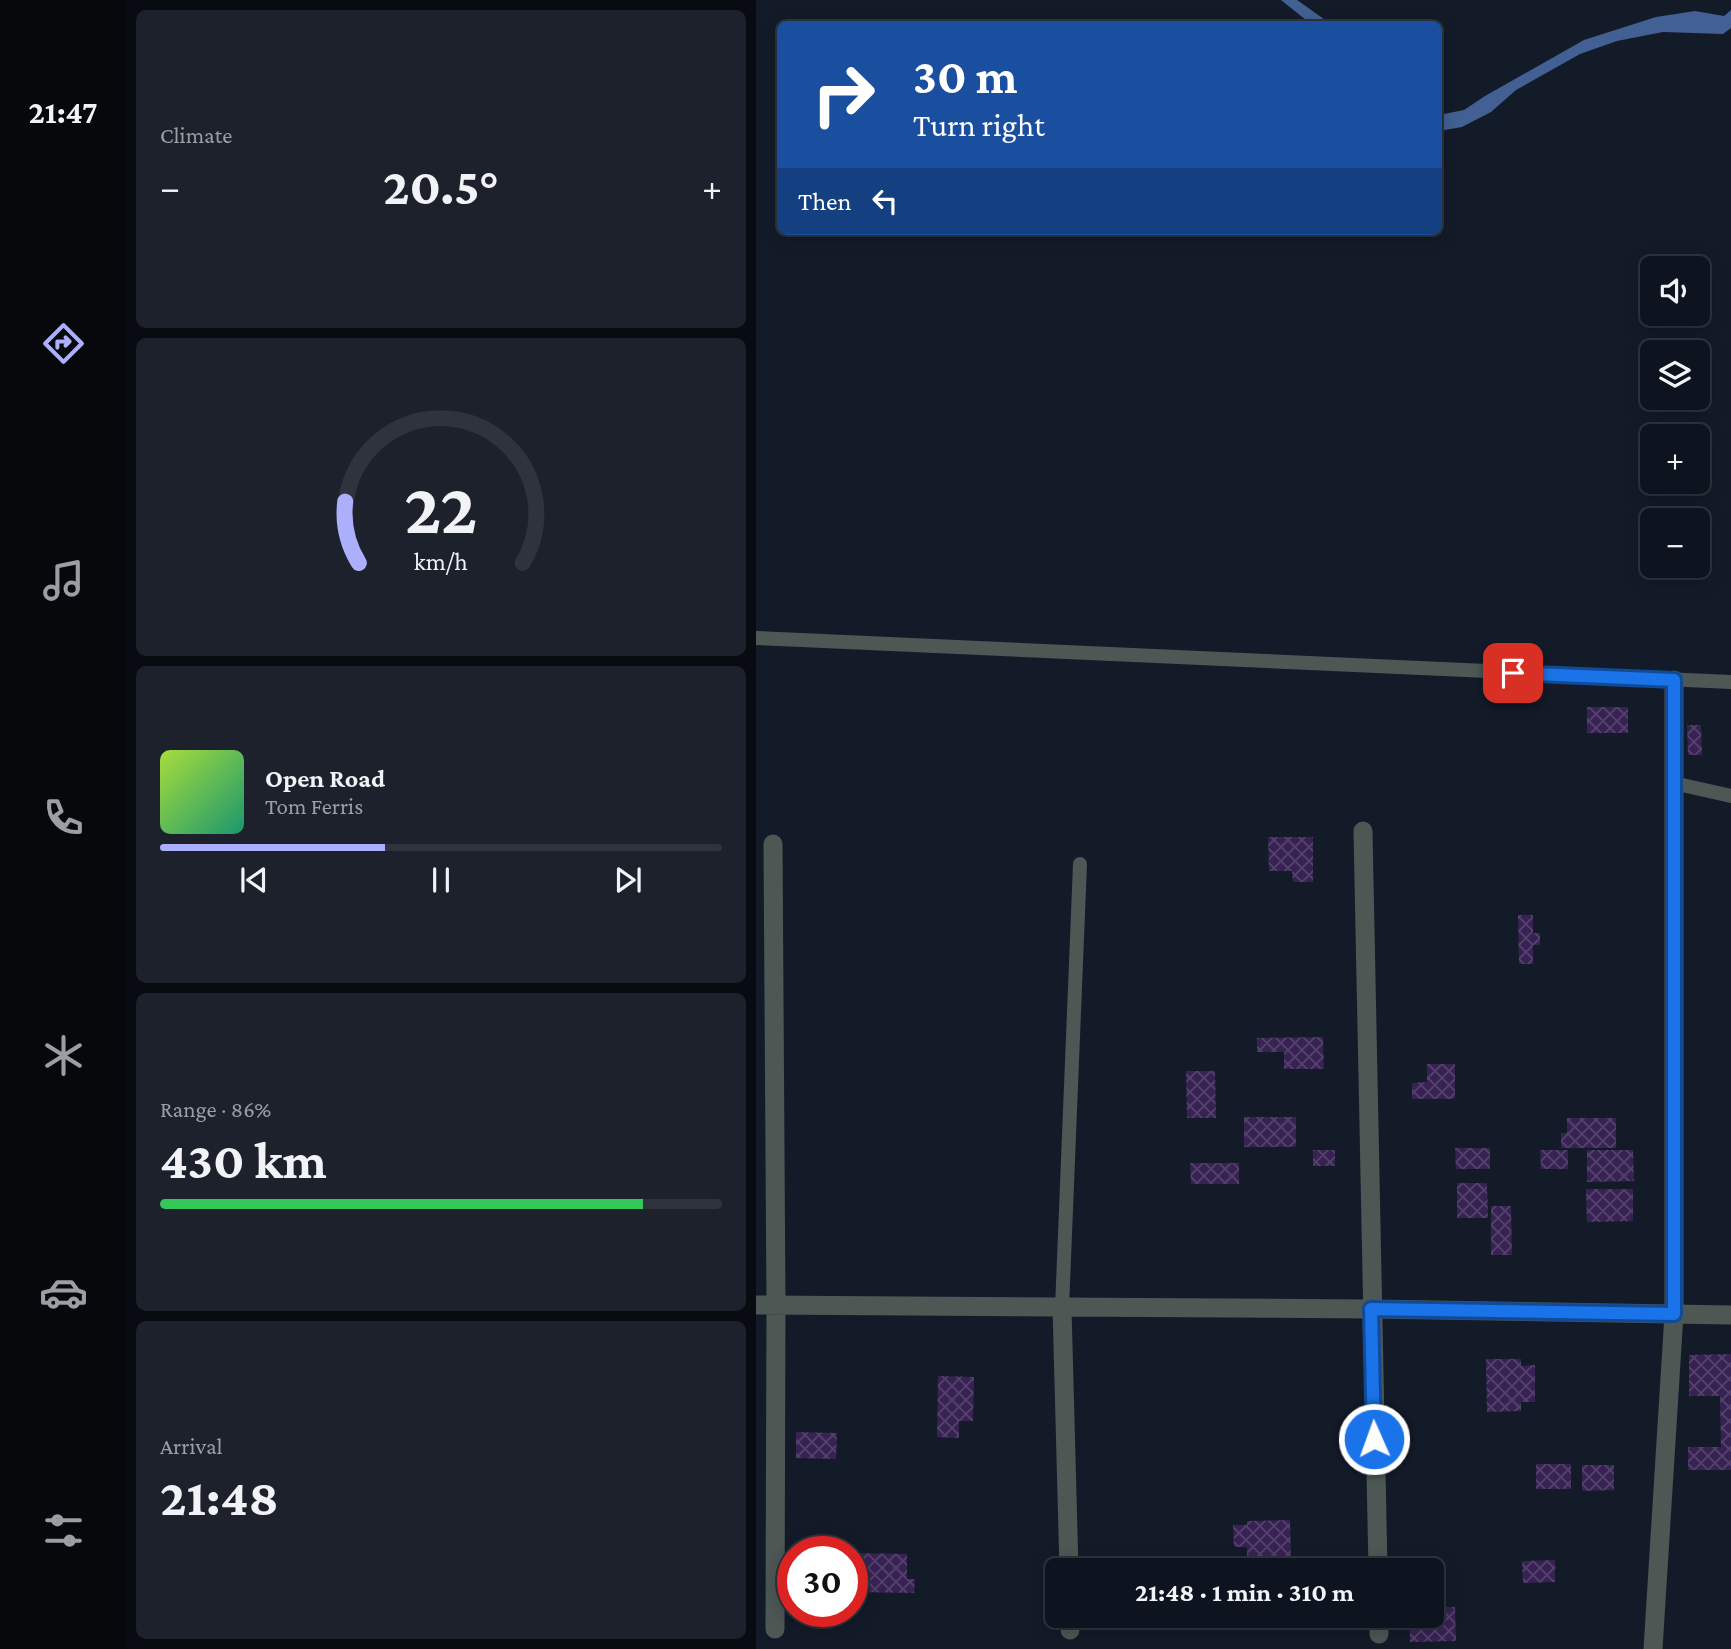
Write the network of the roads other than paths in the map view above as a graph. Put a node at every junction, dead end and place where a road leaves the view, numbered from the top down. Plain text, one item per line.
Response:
1 (756, 638) edge
2 (1674, 680) junction
3 (1731, 682) edge
4 (1673, 783) junction
5 (1731, 796) edge
6 (1363, 831) dead end
7 (773, 844) dead end
8 (1080, 864) dead end
9 (756, 1305) edge
10 (776, 1305) junction
11 (1062, 1308) junction
12 (1371, 1309) junction
13 (1674, 1314) junction
14 (1731, 1315) edge
15 (1069, 1558) edge
16 (1377, 1558) edge
17 (775, 1629) dead end
18 (1653, 1649) edge

1 - 2 lane
2 - 3 lane
2 - 4 street
4 - 5 lane
4 - 13 street
6 - 12 street
7 - 10 street
8 - 11 lane
9 - 10 street
10 - 11 street
10 - 17 street
11 - 12 street
11 - 15 street
12 - 13 street
12 - 16 street
13 - 14 street
13 - 18 street

